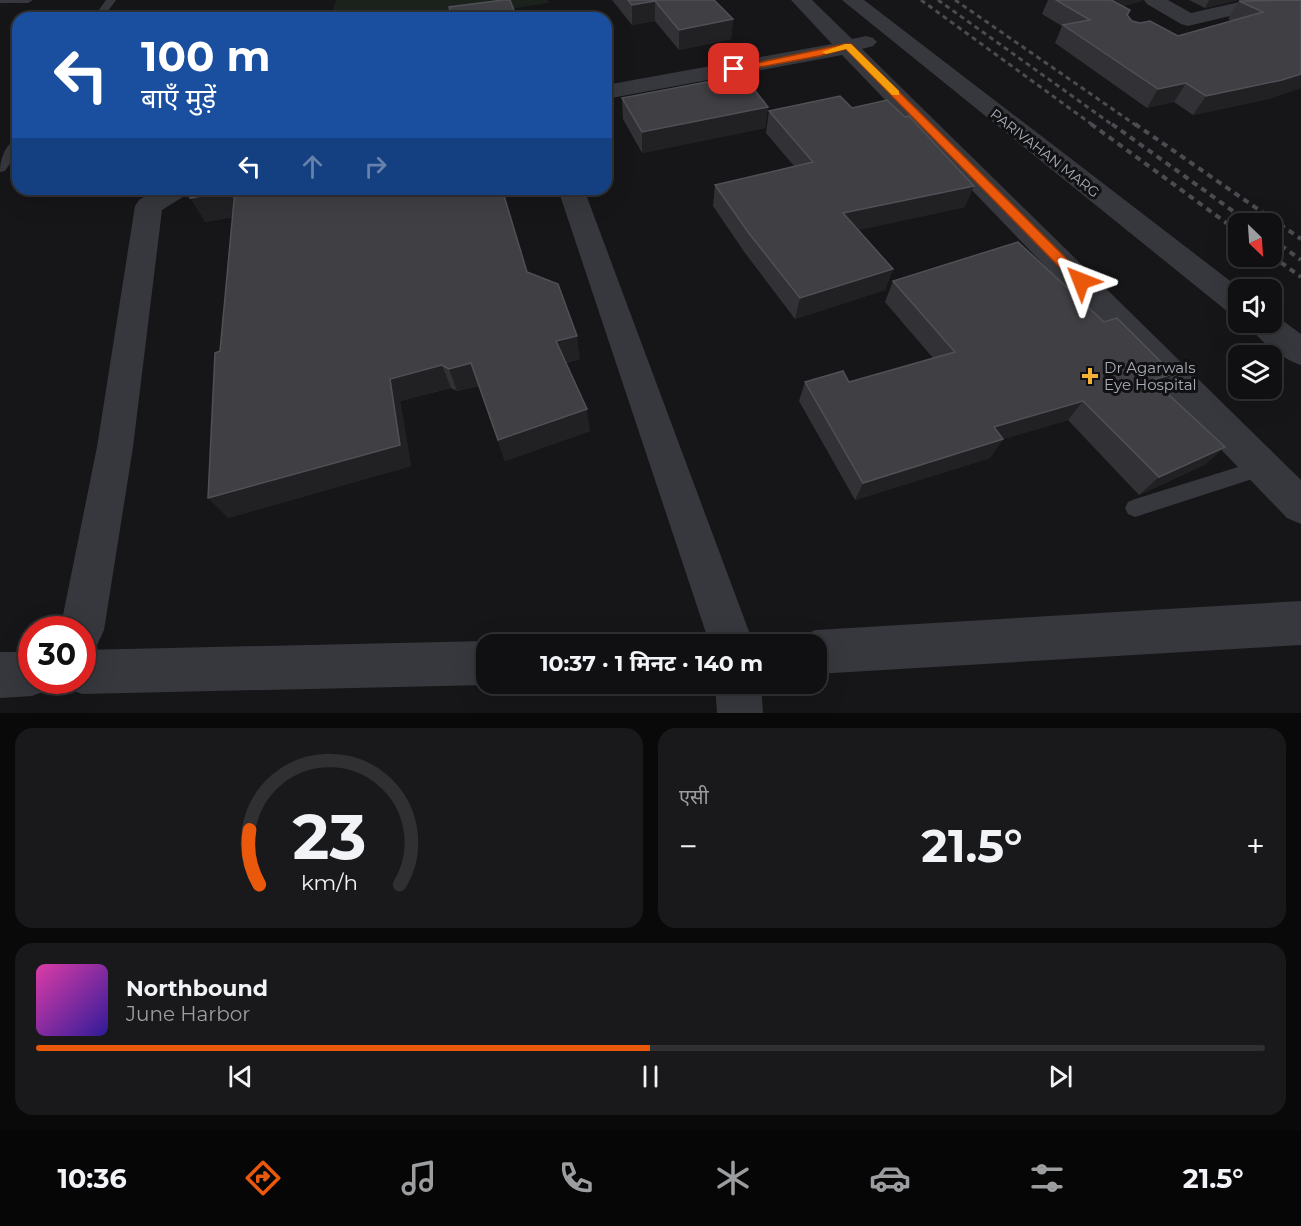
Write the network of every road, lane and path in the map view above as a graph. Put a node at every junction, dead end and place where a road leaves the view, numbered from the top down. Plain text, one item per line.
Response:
1 (0, 0) edge
2 (28, 0) edge
3 (801, 0) edge
4 (852, 0) edge
5 (1154, 0) edge
6 (1273, 0) edge
7 (1188, 20) junction
8 (1165, 25) dead end
9 (896, 37) junction
10 (848, 46) junction
11 (612, 91) edge
12 (12, 151) edge
13 (0, 168) edge
14 (167, 195) edge
15 (573, 195) edge
16 (1228, 295) edge
17 (1277, 333) edge
18 (1301, 352) edge
19 (1264, 467) junction
20 (1301, 506) edge
21 (1135, 508) dead end
22 (85, 616) edge
23 (1301, 623) edge
24 (728, 634) edge
25 (827, 651) edge
26 (476, 663) edge
27 (96, 672) edge
28 (18, 674) edge
29 (0, 675) edge
30 (739, 694) edge
31 (740, 713) edge

1 - 2 lane
3 - 10 street
4 - 9 street, PARIVAHAN MARG
5 - 7 street
6 - 7 street
7 - 8 street
9 - 10 street
9 - 16 street, PARIVAHAN MARG
10 - 11 street
10 - 19 street
12 - 13 lane
14 - 22 street
15 - 24 street
17 - 18 street
19 - 20 street
19 - 21 lane
23 - 25 street
26 - 27 street
28 - 29 street
30 - 31 street

